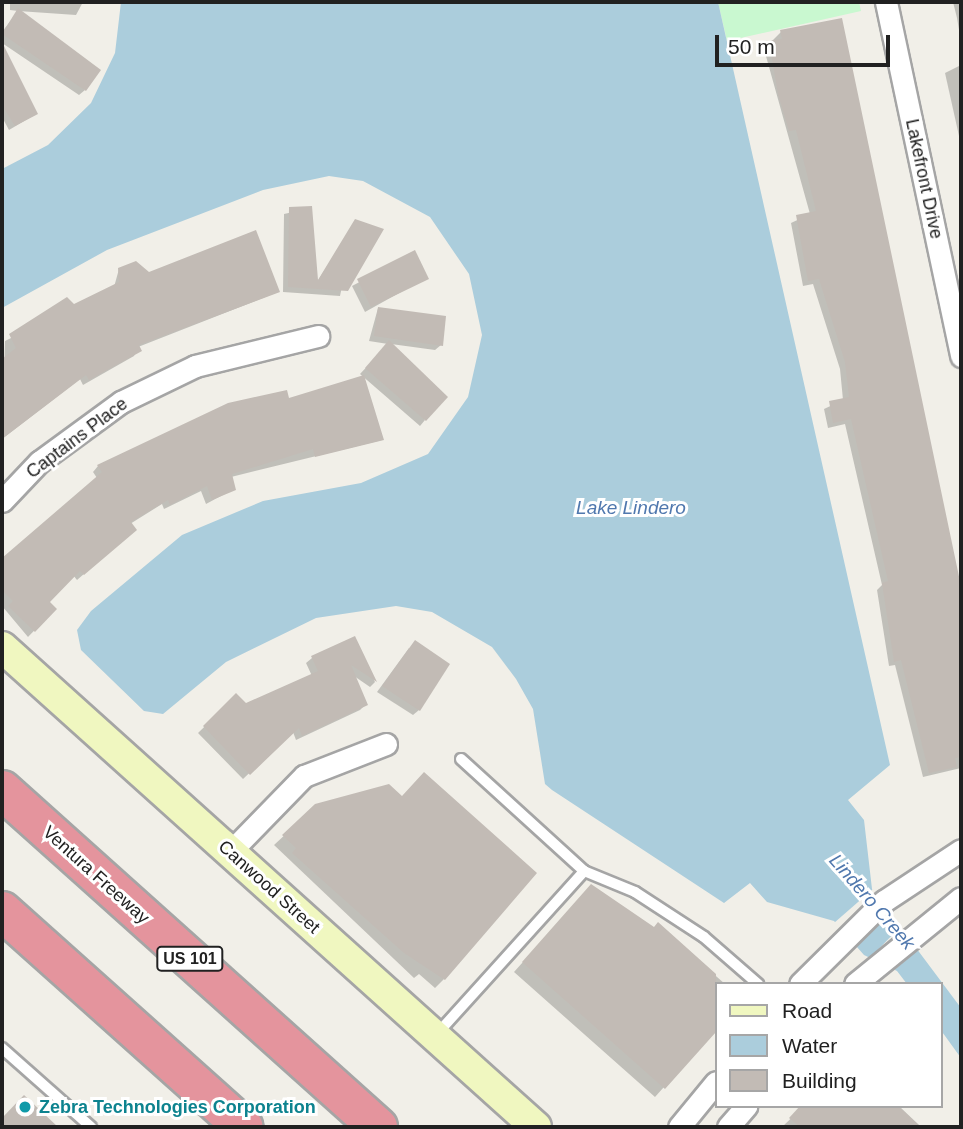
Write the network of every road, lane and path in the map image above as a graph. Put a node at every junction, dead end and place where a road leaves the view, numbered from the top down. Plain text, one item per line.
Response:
1 (886, 2) edge
2 (318, 336) dead end
3 (961, 356) edge
4 (2, 501) edge
5 (2, 647) edge
6 (386, 744) dead end
7 (461, 759) dead end
8 (2, 790) edge
9 (961, 850) edge
10 (231, 851) junction
11 (584, 871) junction
12 (961, 898) edge
13 (2, 911) edge
14 (755, 982) edge
15 (802, 982) edge
16 (857, 982) edge
17 (435, 1037) junction
18 (2, 1048) edge
19 (715, 1083) edge
20 (744, 1108) edge
21 (91, 1127) edge
22 (244, 1127) edge
23 (378, 1127) edge
24 (536, 1127) edge
25 (681, 1127) edge
26 (728, 1127) edge

1 - 3 street, Lakefront Drive
2 - 4 street, Captains Place
5 - 10 street, Canwood Street
6 - 10 street
7 - 11 lane
8 - 23 highway, Ventura Freeway / US 101
9 - 15 street
10 - 17 street, Canwood Street
11 - 14 lane
11 - 17 lane
12 - 16 street
13 - 22 highway
17 - 24 street, Canwood Street
18 - 21 lane
19 - 25 street
20 - 26 street

